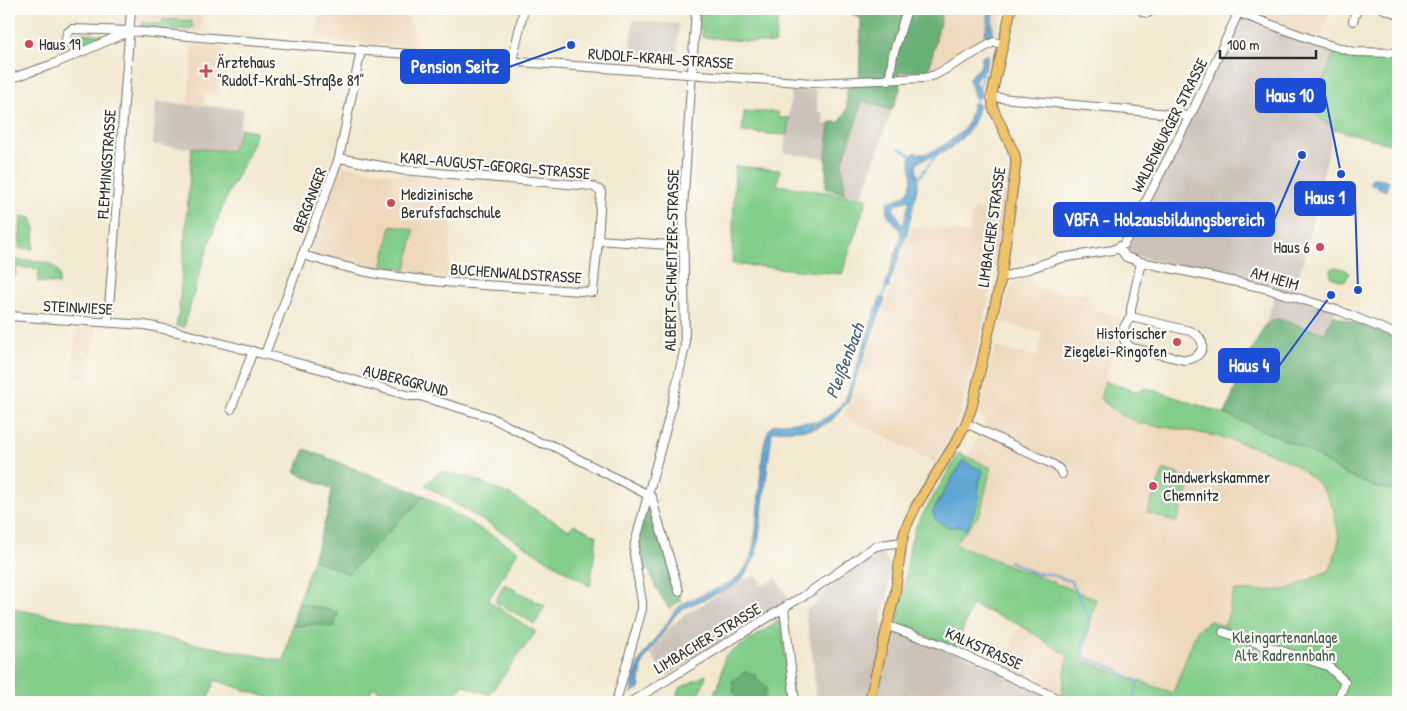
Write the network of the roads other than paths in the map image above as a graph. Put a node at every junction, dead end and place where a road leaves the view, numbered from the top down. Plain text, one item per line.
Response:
1 (131, 9) edge
2 (524, 9) edge
3 (696, 9) edge
4 (907, 9) edge
5 (1011, 9) edge
6 (1140, 9) edge
7 (1153, 9) edge
8 (1357, 9) edge
9 (1384, 9) edge
10 (1239, 11) edge
11 (1398, 14) edge
12 (1353, 21) dead end
13 (130, 31) junction
14 (998, 43) junction
15 (361, 50) junction
16 (80, 52) junction
17 (1398, 53) edge
18 (512, 61) junction
19 (693, 74) junction
20 (9, 79) edge
21 (889, 81) junction
22 (992, 97) junction
23 (1190, 116) junction
24 (339, 158) junction
25 (598, 240) junction
26 (683, 246) junction
27 (1119, 247) junction
28 (302, 255) junction
29 (1141, 262) junction
30 (1001, 278) junction
31 (9, 316) edge
32 (1131, 316) junction
33 (108, 322) junction
34 (145, 325) joint
35 (1398, 335) edge
36 (253, 351) junction
37 (265, 354) junction
38 (231, 409) dead end
39 (966, 423) junction
40 (1062, 474) dead end
41 (648, 494) junction
42 (902, 542) junction
43 (679, 591) dead end
44 (784, 609) junction
45 (888, 626) junction
46 (1223, 632) dead end
47 (608, 702) edge
48 (615, 702) edge
49 (631, 702) edge
50 (795, 702) edge
51 (869, 702) edge
52 (1066, 702) edge
53 (1337, 702) edge

1 - 13 street, FLEMMINGSTRASSE
2 - 18 street
3 - 19 street, ALBERT-SCHWEITZER-STRASSE
4 - 21 street
5 - 14 main road, LIMBACHER STRASSE
6 - 7 street
8 - 12 street
9 - 11 street
10 - 17 street
10 - 23 street, WALDENBURGER STRASSE
13 - 15 street, RUDOLF-KRAHL-STRASSE
13 - 16 street
13 - 16 street
13 - 33 street, FLEMMINGSTRASSE
14 - 21 street, RUDOLF-KRAHL-STRASSE
14 - 22 main road, LIMBACHER STRASSE
15 - 18 street, RUDOLF-KRAHL-STRASSE
15 - 24 street, BERGANGER
16 - 20 street
18 - 19 street, RUDOLF-KRAHL-STRASSE
19 - 21 street, RUDOLF-KRAHL-STRASSE
19 - 26 street, ALBERT-SCHWEITZER-STRASSE
22 - 23 street
22 - 30 main road, LIMBACHER STRASSE
23 - 27 street, WALDENBURGER STRASSE
24 - 25 street, KARL-AUGUST-GEORGI-STRASSE
24 - 28 street, BERGANGER
25 - 26 street
25 - 28 street, BUCHENWALDSTRASSE
26 - 41 street, ALBERT-SCHWEITZER-STRASSE
27 - 29 street, AM HEIM
27 - 30 street
28 - 37 street, BERGANGER
29 - 32 street
29 - 35 street, AM HEIM
30 - 39 main road, LIMBACHER STRASSE
31 - 33 street, STEINWIESE
32 - 32 street
33 - 34 street, STEINWIESE
34 - 36 street, AUBERGGRUND
36 - 37 street, AUBERGGRUND
36 - 38 street
37 - 41 street, AUBERGGRUND
39 - 40 street
39 - 42 main road, LIMBACHER STRASSE
41 - 43 street
41 - 48 street, LIMBACHER STRASSE
42 - 44 street, LIMBACHER STRASSE
42 - 45 main road
44 - 49 street, LIMBACHER STRASSE
44 - 50 street
45 - 51 main road
45 - 52 street, KALKSTRASSE
46 - 53 street
47 - 48 street, LIMBACHER STRASSE

